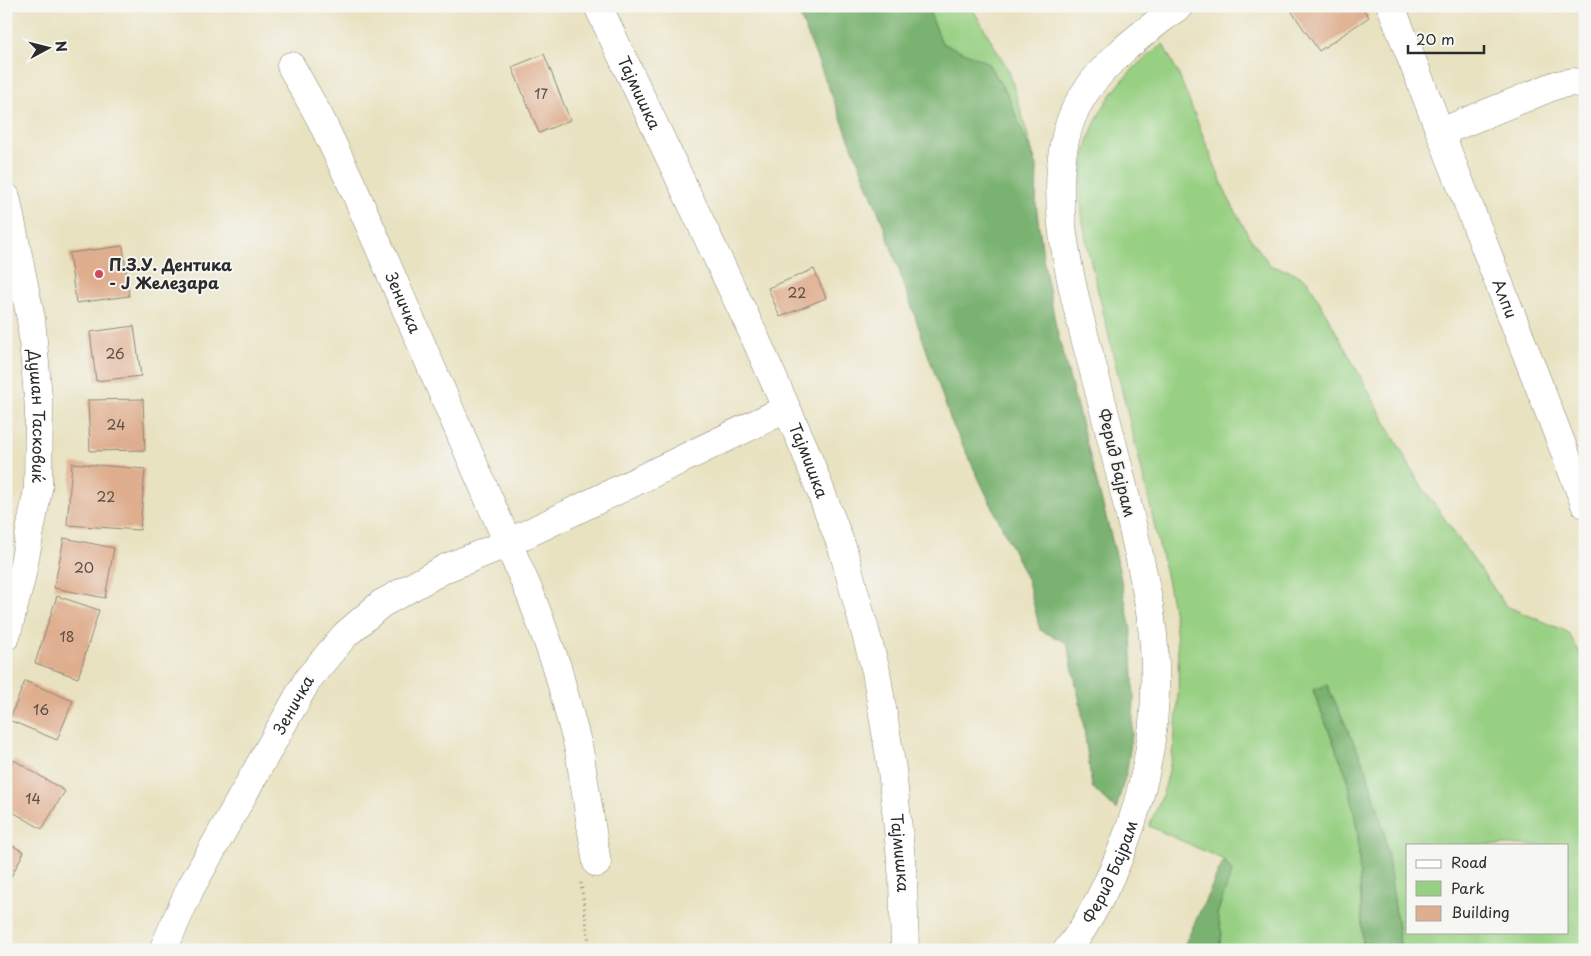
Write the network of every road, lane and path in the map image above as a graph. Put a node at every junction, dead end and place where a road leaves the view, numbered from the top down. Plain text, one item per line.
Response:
1 (598, 6) edge
2 (1179, 6) edge
3 (1390, 6) edge
4 (291, 66) dead end
5 (1585, 85) edge
6 (1441, 132) junction
7 (6, 197) edge
8 (786, 409) junction
9 (1577, 462) edge
10 (1585, 504) edge
11 (508, 543) junction
12 (6, 636) edge
13 (597, 863) joint
14 (163, 950) edge
15 (590, 950) edge
16 (905, 950) edge
17 (1067, 950) edge

1 - 8 street, Тајмишка
2 - 17 street, Ферид Бајрам
3 - 6 street, Алпи
4 - 11 street, Зеничка
5 - 6 street
6 - 9 street, Алпи
7 - 12 street, Душан Тасковиќ
8 - 11 street, Зеничка
8 - 16 street, Тајмишка
9 - 10 street, Алпи
11 - 13 street, Зеничка
11 - 14 street, Зеничка
13 - 15 path

